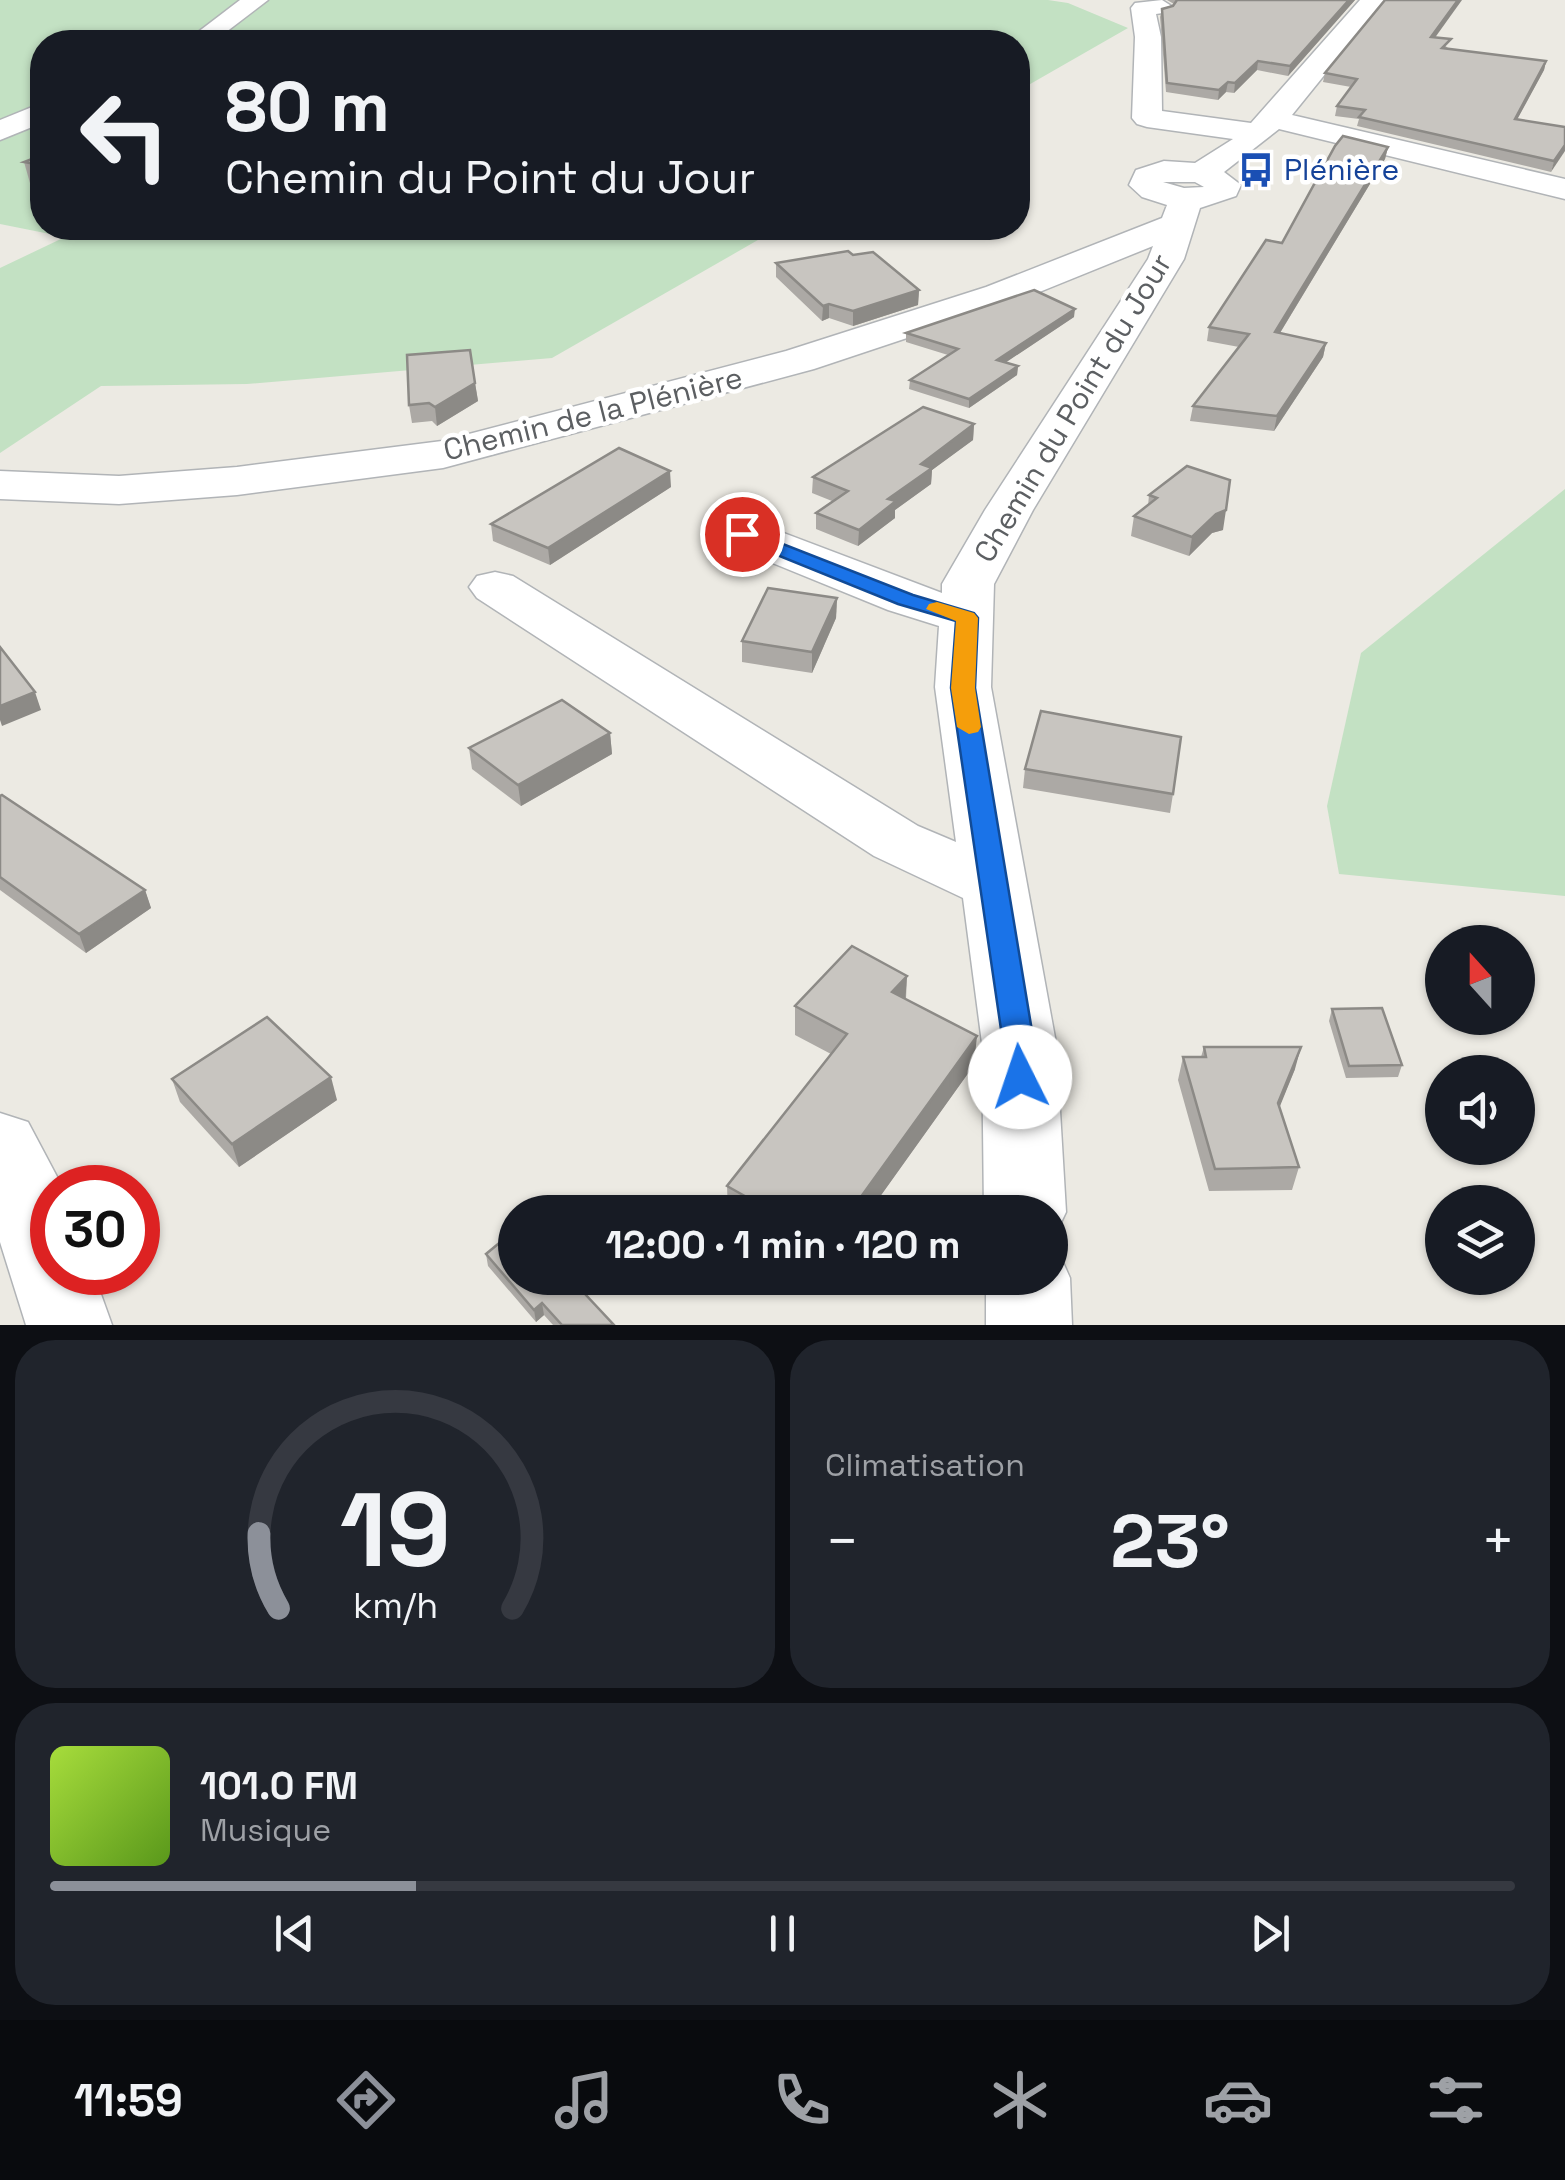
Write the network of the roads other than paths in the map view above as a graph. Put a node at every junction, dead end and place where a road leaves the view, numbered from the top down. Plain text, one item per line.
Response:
1 (256, 0) edge
2 (1372, 0) edge
3 (1161, 7) edge
4 (214, 30) edge
5 (30, 117) edge
6 (1265, 126) junction
7 (0, 131) edge
8 (1565, 190) edge
9 (1169, 220) junction
10 (0, 485) edge
11 (742, 534) dead end
12 (496, 587) dead end
13 (967, 618) junction
14 (994, 885) junction
15 (0, 1145) edge
16 (1024, 1195) edge
17 (1029, 1295) edge
18 (69, 1325) edge
19 (1030, 1325) edge

1 - 4 street
2 - 6 street, Chemin du Point du Jour
3 - 6 street
5 - 7 street
6 - 8 street
6 - 9 street, Chemin du Point du Jour
9 - 10 street, Chemin de la Plénière
9 - 13 street, Chemin du Point du Jour
11 - 13 street
12 - 14 street
13 - 14 street, Chemin du Point du Jour
14 - 16 street, Chemin du Point du Jour
15 - 18 street
17 - 19 street

